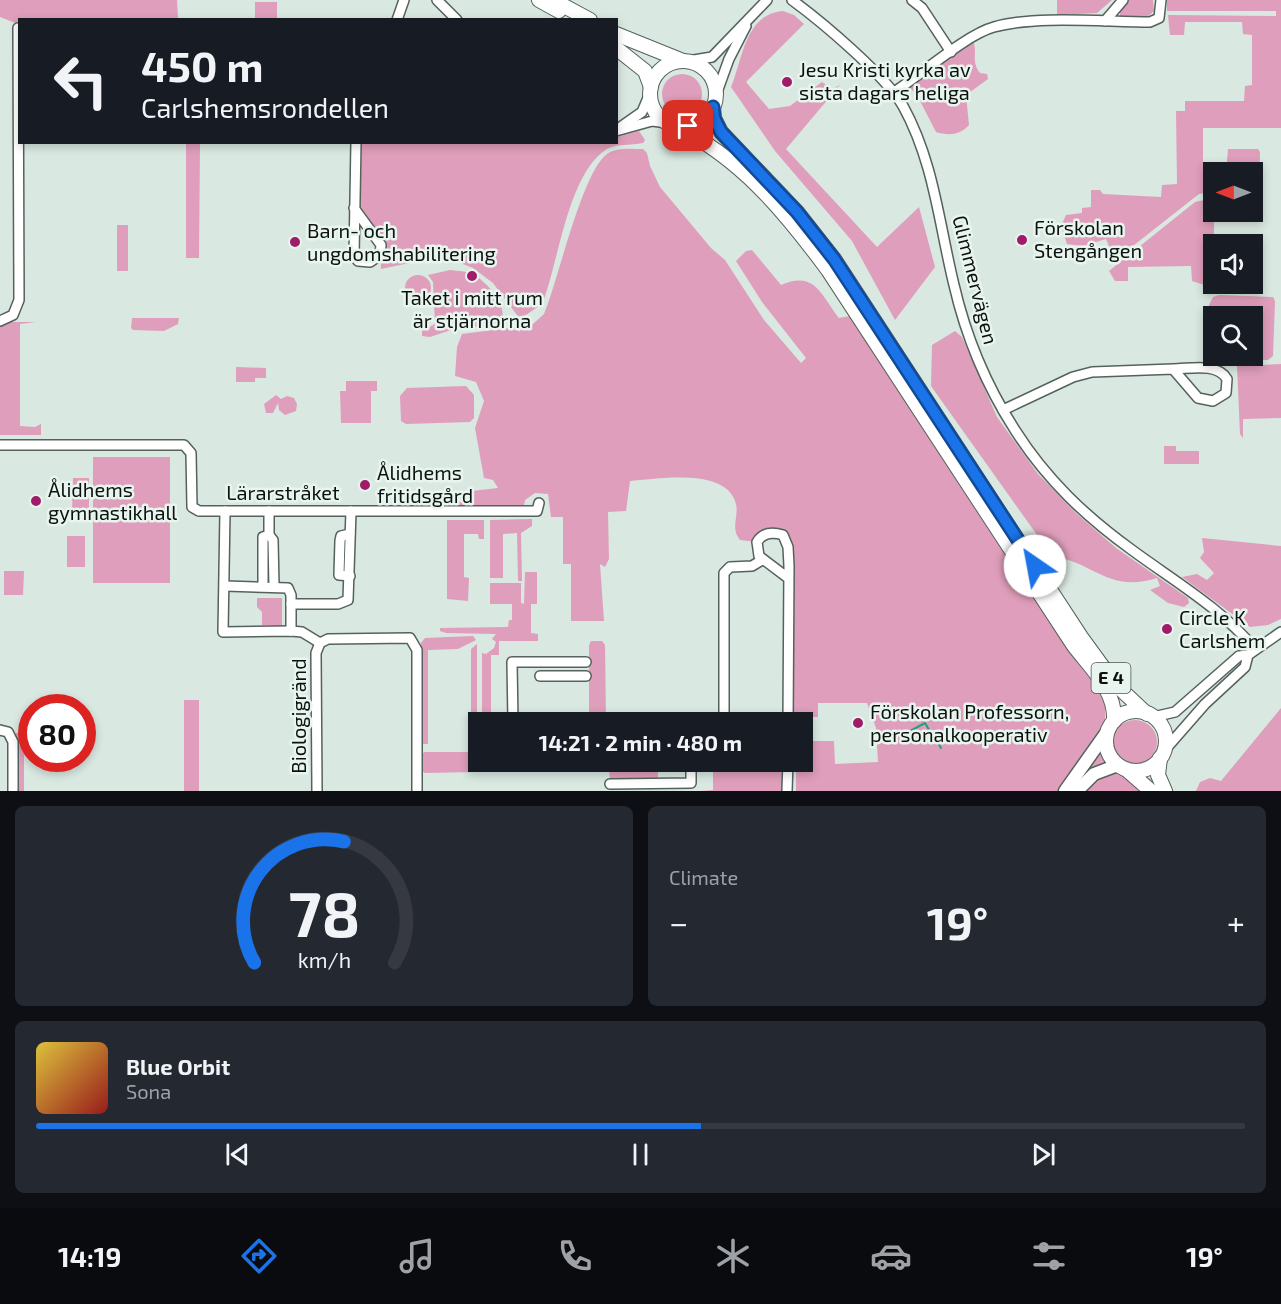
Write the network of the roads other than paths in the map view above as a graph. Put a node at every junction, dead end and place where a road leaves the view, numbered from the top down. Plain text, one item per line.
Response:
1 (404, 0) edge
2 (437, 0) edge
3 (539, 0) edge
4 (554, 0) edge
5 (767, 0) edge
6 (792, 0) edge
7 (912, 0) edge
8 (1123, 0) edge
9 (1161, 0) edge
10 (922, 4) edge
11 (398, 18) edge
12 (455, 18) edge
13 (570, 18) edge
14 (586, 18) edge
15 (750, 20) junction
16 (1105, 21) junction
17 (618, 35) edge
18 (618, 50) edge
19 (951, 52) junction
20 (686, 61) junction
21 (650, 90) junction
22 (894, 92) junction
23 (715, 101) junction
24 (671, 124) junction
25 (618, 128) edge
26 (618, 129) edge
27 (18, 144) edge
28 (356, 144) edge
29 (354, 208) junction
30 (0, 321) edge
31 (1173, 369) junction
32 (1003, 410) junction
33 (0, 445) edge
34 (538, 503) dead end
35 (225, 511) junction
36 (269, 511) junction
37 (351, 511) junction
38 (269, 535) junction
39 (762, 560) junction
40 (789, 578) junction
41 (263, 585) junction
42 (225, 586) junction
43 (274, 586) junction
44 (291, 604) junction
45 (291, 631) junction
46 (1281, 632) edge
47 (320, 643) junction
48 (1252, 652) junction
49 (586, 662) dead end
50 (540, 676) dead end
51 (586, 676) dead end
52 (513, 712) edge
53 (724, 712) edge
54 (788, 712) edge
55 (1150, 715) junction
56 (1112, 725) junction
57 (0, 730) edge
58 (1162, 755) junction
59 (1123, 768) junction
60 (691, 772) edge
61 (788, 772) edge
62 (609, 784) dead end
63 (13, 791) edge
64 (317, 791) edge
65 (417, 791) edge
66 (787, 791) edge
67 (1065, 791) edge
68 (1077, 791) edge
69 (1151, 791) edge
70 (1166, 791) edge

1 - 11 street
2 - 12 street
3 - 13 highway
4 - 14 highway
5 - 15 street
6 - 22 street, Glimmervägen
7 - 10 street
8 - 16 street
9 - 16 street
10 - 19 street
15 - 20 street
15 - 23 street
16 - 19 street
17 - 20 highway, E 4
18 - 21 highway, E 4
19 - 22 street
20 - 21 highway
20 - 23 highway, E 4
21 - 24 highway, E 4
21 - 25 street
22 - 32 street, Glimmervägen
23 - 24 highway
23 - 55 highway, E 4
24 - 26 street
24 - 56 highway, E 4
27 - 30 street
28 - 29 street
29 - 29 street
31 - 31 street
31 - 32 street
32 - 48 street, Glimmervägen
33 - 35 street, Lärarstråket
34 - 37 street, Lärarstråket
35 - 36 street, Lärarstråket
35 - 42 street, Biologigränd
36 - 37 street, Lärarstråket
36 - 38 street
37 - 44 street
38 - 41 street
38 - 43 street
39 - 40 street
39 - 40 street
39 - 53 street
40 - 54 street
41 - 42 street
41 - 43 street
42 - 45 street, Biologigränd
43 - 44 street
44 - 45 street, Biologigränd
45 - 47 street, Biologigränd
46 - 48 street
47 - 64 street, Biologigränd
47 - 65 street, Biologigränd
48 - 55 street
48 - 58 street
49 - 52 street
50 - 51 street
55 - 56 highway, E 4
55 - 58 highway, E 4
56 - 59 highway, E 4
56 - 67 main road
57 - 63 street
58 - 59 highway
58 - 70 highway, E 4
59 - 68 main road
59 - 69 highway, E 4
60 - 62 street
61 - 66 street

